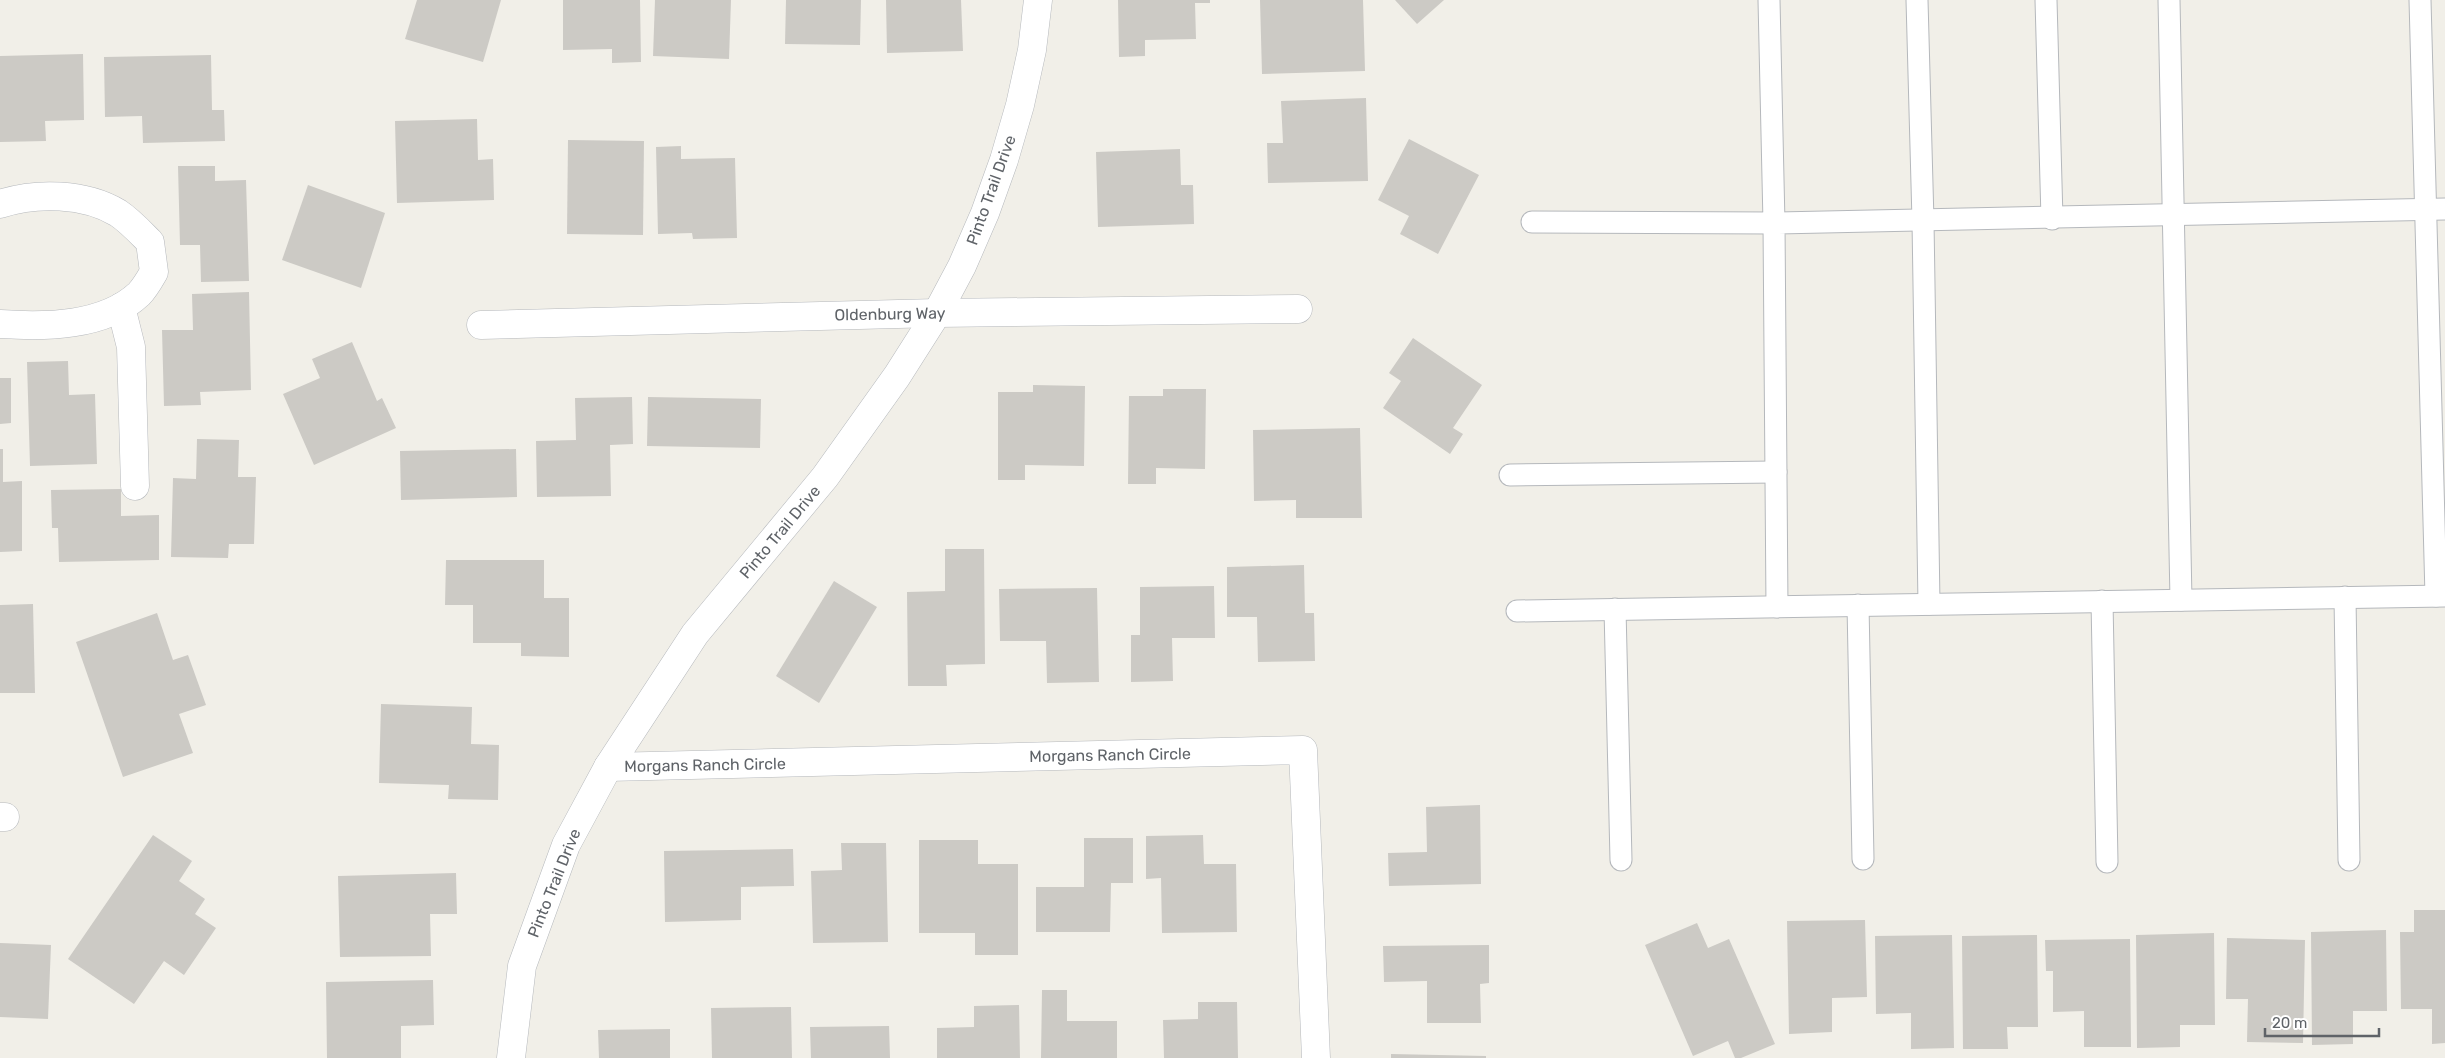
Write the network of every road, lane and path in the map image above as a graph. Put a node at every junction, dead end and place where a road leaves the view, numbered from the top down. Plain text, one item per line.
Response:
1 (1038, 0) edge
2 (1769, 0) edge
3 (1916, 0) edge
4 (2046, 0) edge
5 (2169, 0) edge
6 (2420, 0) edge
7 (0, 204) edge
8 (2435, 209) edge
9 (2174, 214) junction
10 (2052, 219) junction
11 (1923, 221) junction
12 (1532, 222) dead end
13 (1774, 223) junction
14 (121, 307) junction
15 (1298, 309) dead end
16 (937, 312) junction
17 (0, 324) edge
18 (481, 325) dead end
19 (1776, 472) junction
20 (1510, 475) dead end
21 (135, 486) dead end
22 (2441, 596) edge
23 (2345, 597) junction
24 (2181, 600) junction
25 (2102, 601) junction
26 (1929, 604) junction
27 (1858, 605) junction
28 (1777, 606) junction
29 (1615, 609) junction
30 (1517, 611) dead end
31 (608, 767) junction
32 (1864, 859) dead end
33 (1621, 860) dead end
34 (2349, 860) dead end
35 (2107, 862) dead end
36 (511, 1058) edge
37 (1316, 1058) edge

1 - 16 street, Pinto Trail Drive
2 - 13 lane
3 - 11 lane
4 - 10 lane
5 - 9 lane
6 - 8 lane
7 - 14 street
8 - 9 lane
8 - 22 lane
9 - 10 lane
9 - 24 lane
10 - 11 lane
11 - 13 lane
11 - 26 lane
12 - 13 lane
13 - 19 lane
14 - 17 street
14 - 21 street
15 - 16 street, Oldenburg Way
16 - 18 street, Oldenburg Way
16 - 31 street, Pinto Trail Drive
19 - 20 lane
19 - 28 lane
22 - 23 lane
23 - 24 lane
23 - 34 lane
24 - 25 lane
25 - 26 lane
25 - 35 lane
26 - 27 lane
27 - 28 lane
27 - 32 lane
28 - 29 lane
29 - 30 lane
29 - 33 lane
31 - 36 street, Pinto Trail Drive
31 - 37 street, Morgans Ranch Circle

